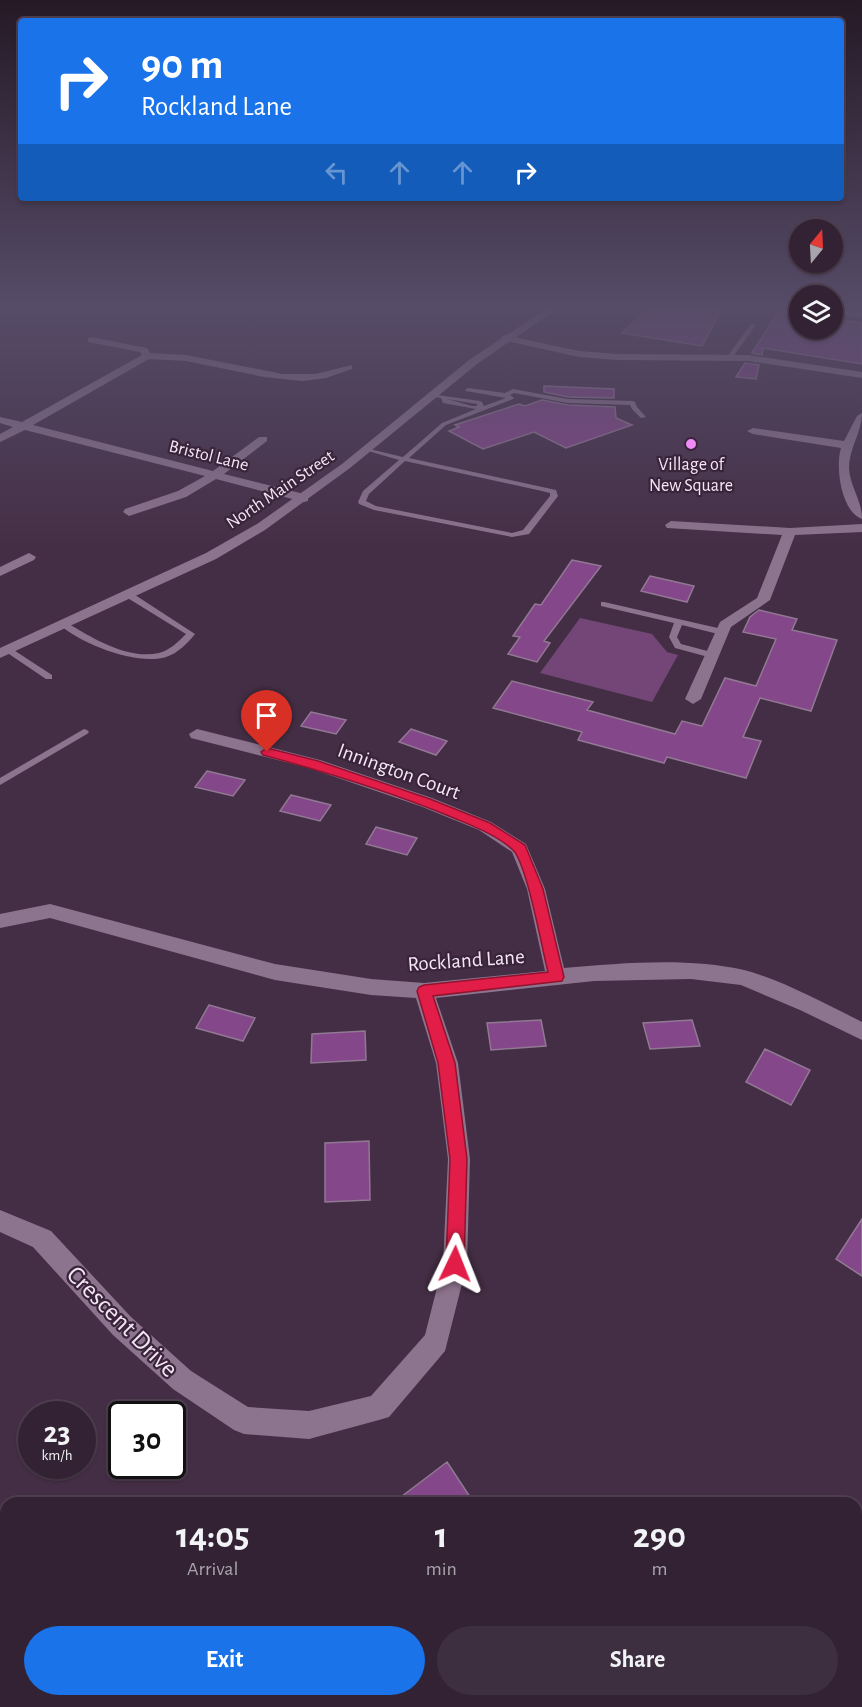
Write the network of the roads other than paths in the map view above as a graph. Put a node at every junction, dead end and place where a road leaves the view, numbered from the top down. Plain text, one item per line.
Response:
1 (89, 389) edge
2 (447, 389) edge
3 (468, 390) dead end
4 (438, 397) junction
5 (508, 397) junction
6 (483, 407) junction
7 (862, 416) edge
8 (644, 417) dead end
9 (0, 420) edge
10 (23, 426) junction
11 (753, 431) dead end
12 (0, 439) edge
13 (263, 439) dead end
14 (846, 445) junction
15 (367, 449) junction
16 (404, 459) junction
17 (215, 475) junction
18 (304, 498) junction
19 (129, 512) dead end
20 (862, 515) edge
21 (671, 525) dead end
22 (862, 528) edge
23 (790, 532) junction
24 (29, 557) dead end
25 (0, 572) edge
26 (129, 595) junction
27 (604, 604) dead end
28 (679, 622) junction
29 (64, 624) junction
30 (722, 632) junction
31 (5, 652) edge
32 (712, 655) junction
33 (49, 677) dead end
34 (693, 699) dead end
35 (84, 732) dead end
36 (197, 734) dead end
37 (0, 782) edge
38 (0, 921) edge
39 (556, 977) junction
40 (424, 991) junction
41 (862, 1032) edge
42 (0, 1221) edge

1 - 10 street
2 - 4 street, North Main Street
3 - 5 lane
4 - 6 lane
4 - 15 street, North Main Street
5 - 6 lane
5 - 8 lane
6 - 16 lane
7 - 14 street
9 - 10 street, Bristol Lane
10 - 12 street
10 - 17 street, Bristol Lane
11 - 14 street
13 - 17 street
14 - 20 street
15 - 16 lane
15 - 18 street, North Main Street
16 - 16 lane
17 - 18 street, Bristol Lane
17 - 19 street
18 - 26 street, North Main Street
21 - 23 street
22 - 23 street
23 - 30 street
24 - 25 street
26 - 29 street, North Main Street
26 - 29 lane
27 - 28 lane
28 - 30 lane
28 - 32 lane
29 - 31 street, North Main Street
30 - 32 street
31 - 33 lane
32 - 34 street
35 - 37 lane
36 - 39 street, Innington Court
38 - 40 street, Rockland Lane
39 - 40 street, Rockland Lane
39 - 41 street, Rockland Lane
40 - 42 street, Crescent Drive

